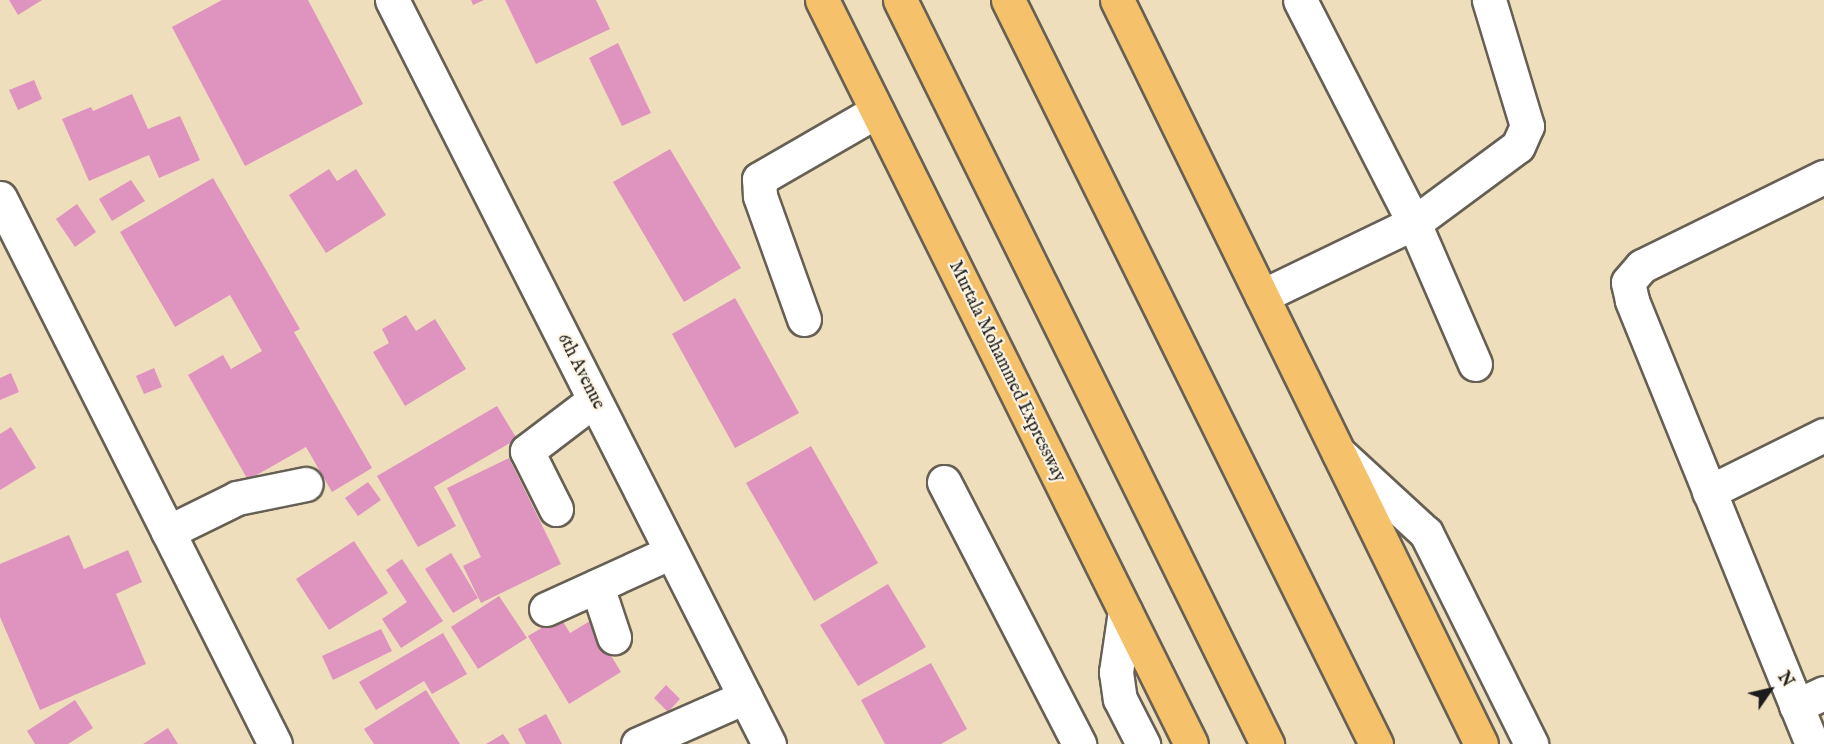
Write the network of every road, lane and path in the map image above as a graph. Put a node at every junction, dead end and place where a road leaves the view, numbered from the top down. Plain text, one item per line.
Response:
1 (392, 0) edge
2 (822, 0) edge
3 (900, 0) edge
4 (1008, 0) edge
5 (1105, 0) edge
6 (1117, 0) edge
7 (1300, 0) edge
8 (1489, 0) edge
9 (1147, 61) junction
10 (877, 111) junction
11 (1824, 177) edge
12 (0, 198) edge
13 (1413, 223) junction
14 (1262, 296) junction
15 (804, 319) dead end
16 (1475, 364) dead end
17 (594, 400) junction
18 (1824, 435) edge
19 (1339, 453) junction
20 (944, 482) dead end
21 (306, 484) dead end
22 (1709, 492) junction
23 (556, 509) dead end
24 (168, 532) junction
25 (671, 552) junction
26 (597, 586) junction
27 (546, 609) dead end
28 (1125, 611) junction
29 (614, 637) dead end
30 (745, 698) junction
31 (1810, 699) edge
32 (274, 744) edge
33 (638, 744) edge
34 (769, 744) edge
35 (1079, 744) edge
36 (1143, 744) edge
37 (1191, 744) edge
38 (1267, 744) edge
39 (1376, 744) edge
40 (1481, 744) edge
41 (1531, 744) edge
42 (1812, 744) edge

1 - 17 street, 6th Avenue
2 - 10 highway, Murtala Mohammed Expressway
3 - 38 highway
4 - 39 highway
5 - 9 highway
6 - 9 highway
7 - 13 street
8 - 13 street
9 - 14 highway
10 - 15 street
10 - 28 highway, Murtala Mohammed Expressway
11 - 22 street
12 - 24 street
13 - 14 street
13 - 16 street
14 - 19 highway
17 - 23 street
17 - 25 street, 6th Avenue
18 - 22 street
19 - 40 highway
19 - 41 street
20 - 35 street
21 - 24 street
22 - 31 street
24 - 32 street
25 - 26 street
25 - 30 street, 6th Avenue
26 - 27 street
26 - 29 street
28 - 36 street
28 - 37 highway, Murtala Mohammed Expressway
30 - 33 street
30 - 34 street, 6th Avenue
31 - 42 street

